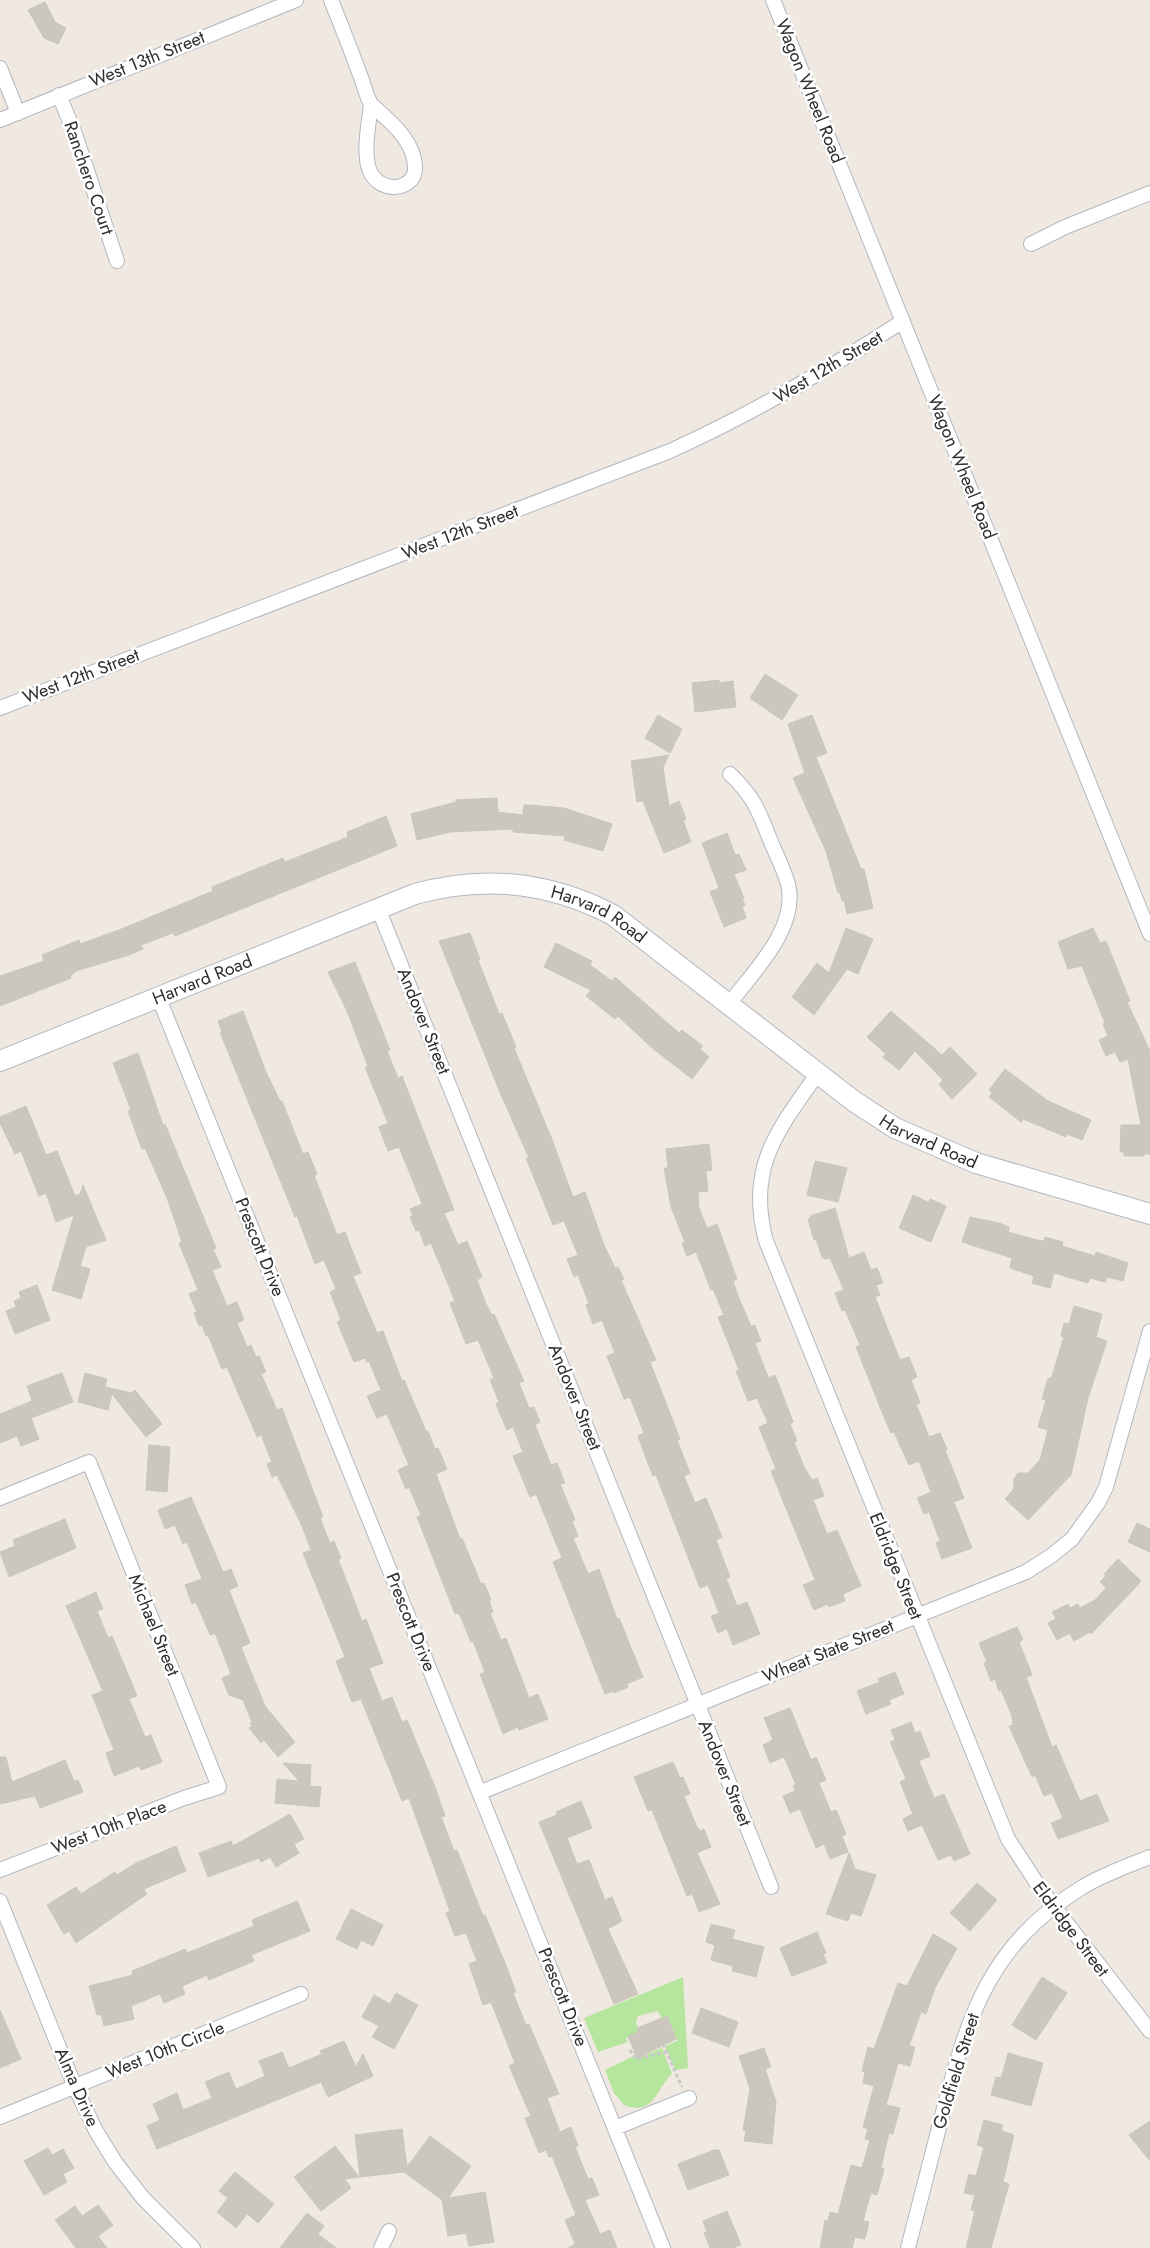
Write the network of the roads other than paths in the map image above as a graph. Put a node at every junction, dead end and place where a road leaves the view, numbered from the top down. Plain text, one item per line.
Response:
1 (296, 0) edge
2 (331, 0) edge
3 (774, 0) edge
4 (0, 68) edge
5 (59, 96) junction
6 (372, 104) junction
7 (18, 113) junction
8 (0, 120) edge
9 (1150, 193) edge
10 (1032, 244) dead end
11 (117, 261) dead end
12 (903, 321) junction
13 (0, 708) edge
14 (730, 774) dead end
15 (378, 908) junction
16 (1150, 934) edge
17 (158, 996) junction
18 (729, 1004) junction
19 (0, 1061) edge
20 (818, 1073) junction
21 (1150, 1214) edge
22 (1150, 1331) edge
23 (0, 1498) edge
24 (916, 1615) junction
25 (698, 1705) junction
26 (219, 1788) joint
27 (481, 1792) junction
28 (1150, 1857) edge
29 (0, 1870) edge
30 (771, 1887) dead end
31 (0, 1901) edge
32 (1054, 1908) junction
33 (301, 1994) dead end
34 (1150, 2031) edge
35 (75, 2087) junction
36 (689, 2098) road end
37 (0, 2117) edge
38 (615, 2128) junction
39 (389, 2231) dead end
40 (193, 2248) edge
41 (380, 2248) edge
42 (663, 2248) edge
43 (908, 2248) edge

1 - 5 street, West 13th Street
2 - 6 street
3 - 12 street, Wagon Wheel Road
4 - 7 street
5 - 7 street, West 13th Street
5 - 11 street, Ranchero Court
6 - 6 street
7 - 8 street, West 13th Street
9 - 10 street
12 - 13 street, West 12th Street
12 - 16 street, Wagon Wheel Road
14 - 18 street
15 - 17 street, Harvard Road
15 - 18 street, Harvard Road
15 - 25 street, Andover Street
17 - 19 street, Harvard Road
17 - 27 street, Prescott Drive
18 - 20 street, Harvard Road
20 - 21 street, Harvard Road
20 - 24 street, Eldridge Street
22 - 24 street, Wheat State Street
23 - 26 street, Michael Street
24 - 25 street, Wheat State Street
24 - 32 street, Eldridge Street
25 - 27 street, Wheat State Street
25 - 30 street, Andover Street
26 - 29 street, West 10th Place
27 - 38 street, Prescott Drive
28 - 32 street, Goldfield Street
31 - 35 street, Alma Drive
32 - 34 street, Eldridge Street
32 - 43 street, Goldfield Street
33 - 35 street, West 10th Circle
35 - 37 street, West 10th Circle
35 - 40 street, Alma Drive
36 - 38 street
38 - 42 street, Prescott Drive
39 - 41 street

